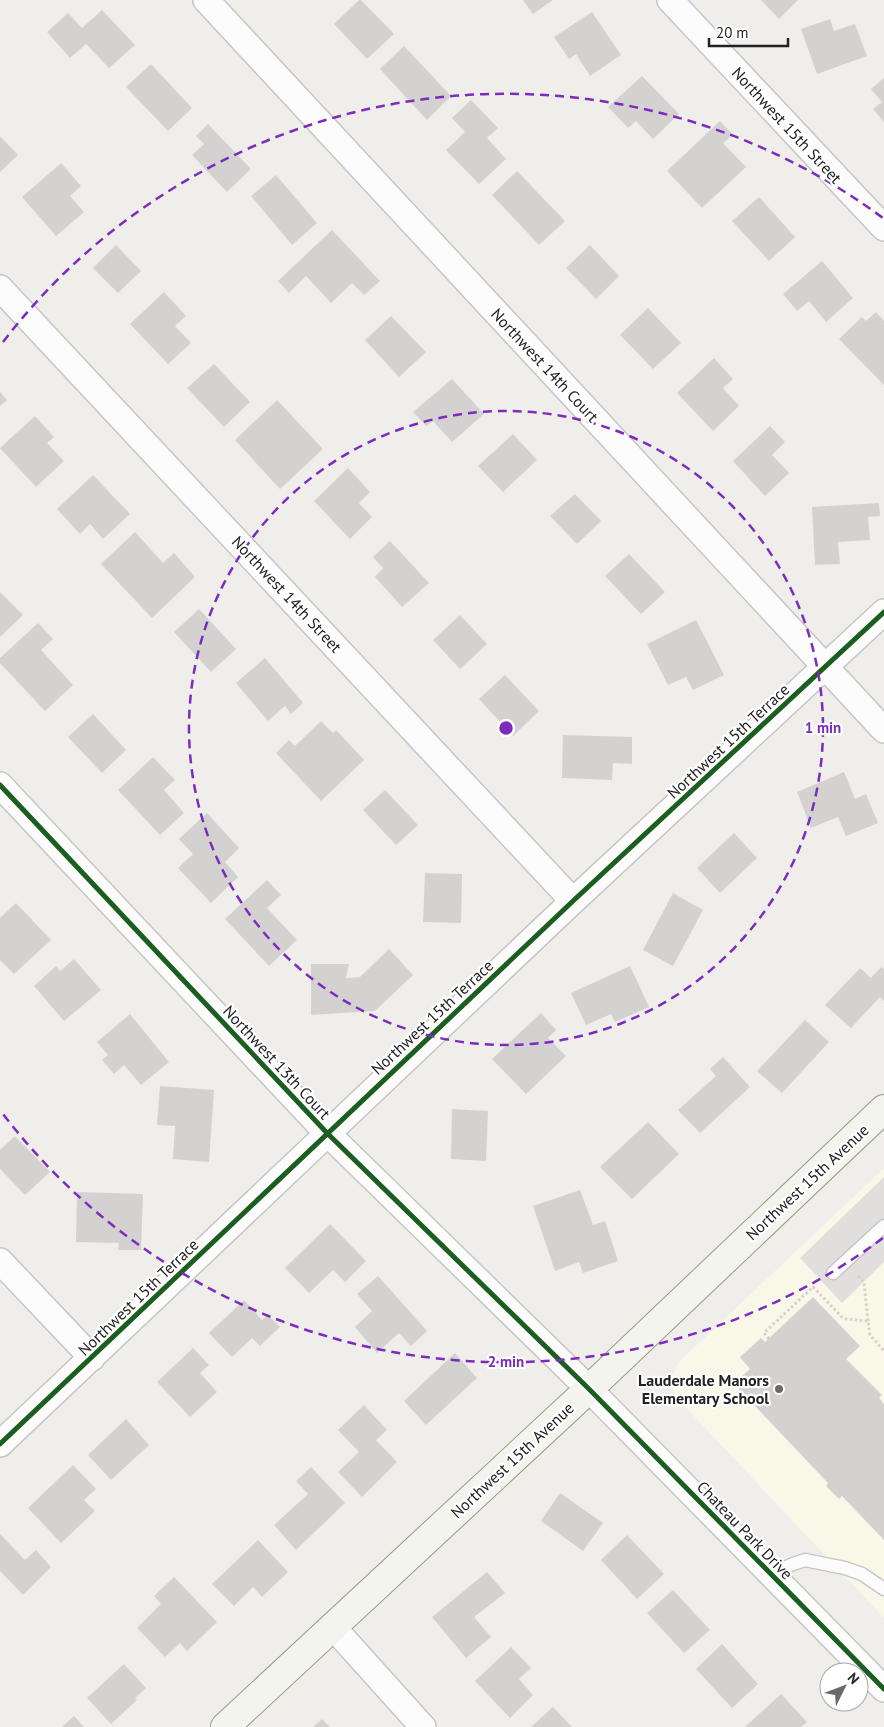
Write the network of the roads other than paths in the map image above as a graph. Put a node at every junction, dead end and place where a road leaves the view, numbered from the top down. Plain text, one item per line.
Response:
1 (206, 0) edge
2 (670, 0) edge
3 (884, 228) edge
4 (0, 288) edge
5 (884, 612) edge
6 (826, 667) junction
7 (884, 730) edge
8 (0, 785) edge
9 (573, 901) junction
10 (884, 1109) edge
11 (327, 1133) junction
12 (884, 1226) edge
13 (0, 1261) edge
14 (833, 1273) dead end
15 (92, 1358) junction
16 (589, 1388) junction
17 (0, 1444) edge
18 (771, 1574) junction
19 (884, 1589) edge
20 (332, 1626) junction
21 (884, 1689) edge
22 (225, 1727) edge
23 (423, 1727) edge

1 - 6 street, Northwest 14th Court
2 - 3 street, Northwest 15th Street
4 - 9 street, Northwest 14th Street
5 - 6 street, Northwest 15th Terrace
6 - 7 street, Northwest 14th Court
6 - 9 street, Northwest 15th Terrace
8 - 11 street, Northwest 13th Court
9 - 11 street, Northwest 15th Terrace
10 - 16 street, Northwest 15th Avenue
11 - 15 street, Northwest 15th Terrace
11 - 16 street, Northwest 13th Court
12 - 14 lane
13 - 15 street
15 - 17 street, Northwest 15th Terrace
16 - 18 street, Chateau Park Drive
16 - 20 street, Northwest 15th Avenue
18 - 19 lane
18 - 21 street, Chateau Park Drive
20 - 22 street, Northwest 15th Avenue
20 - 23 street

